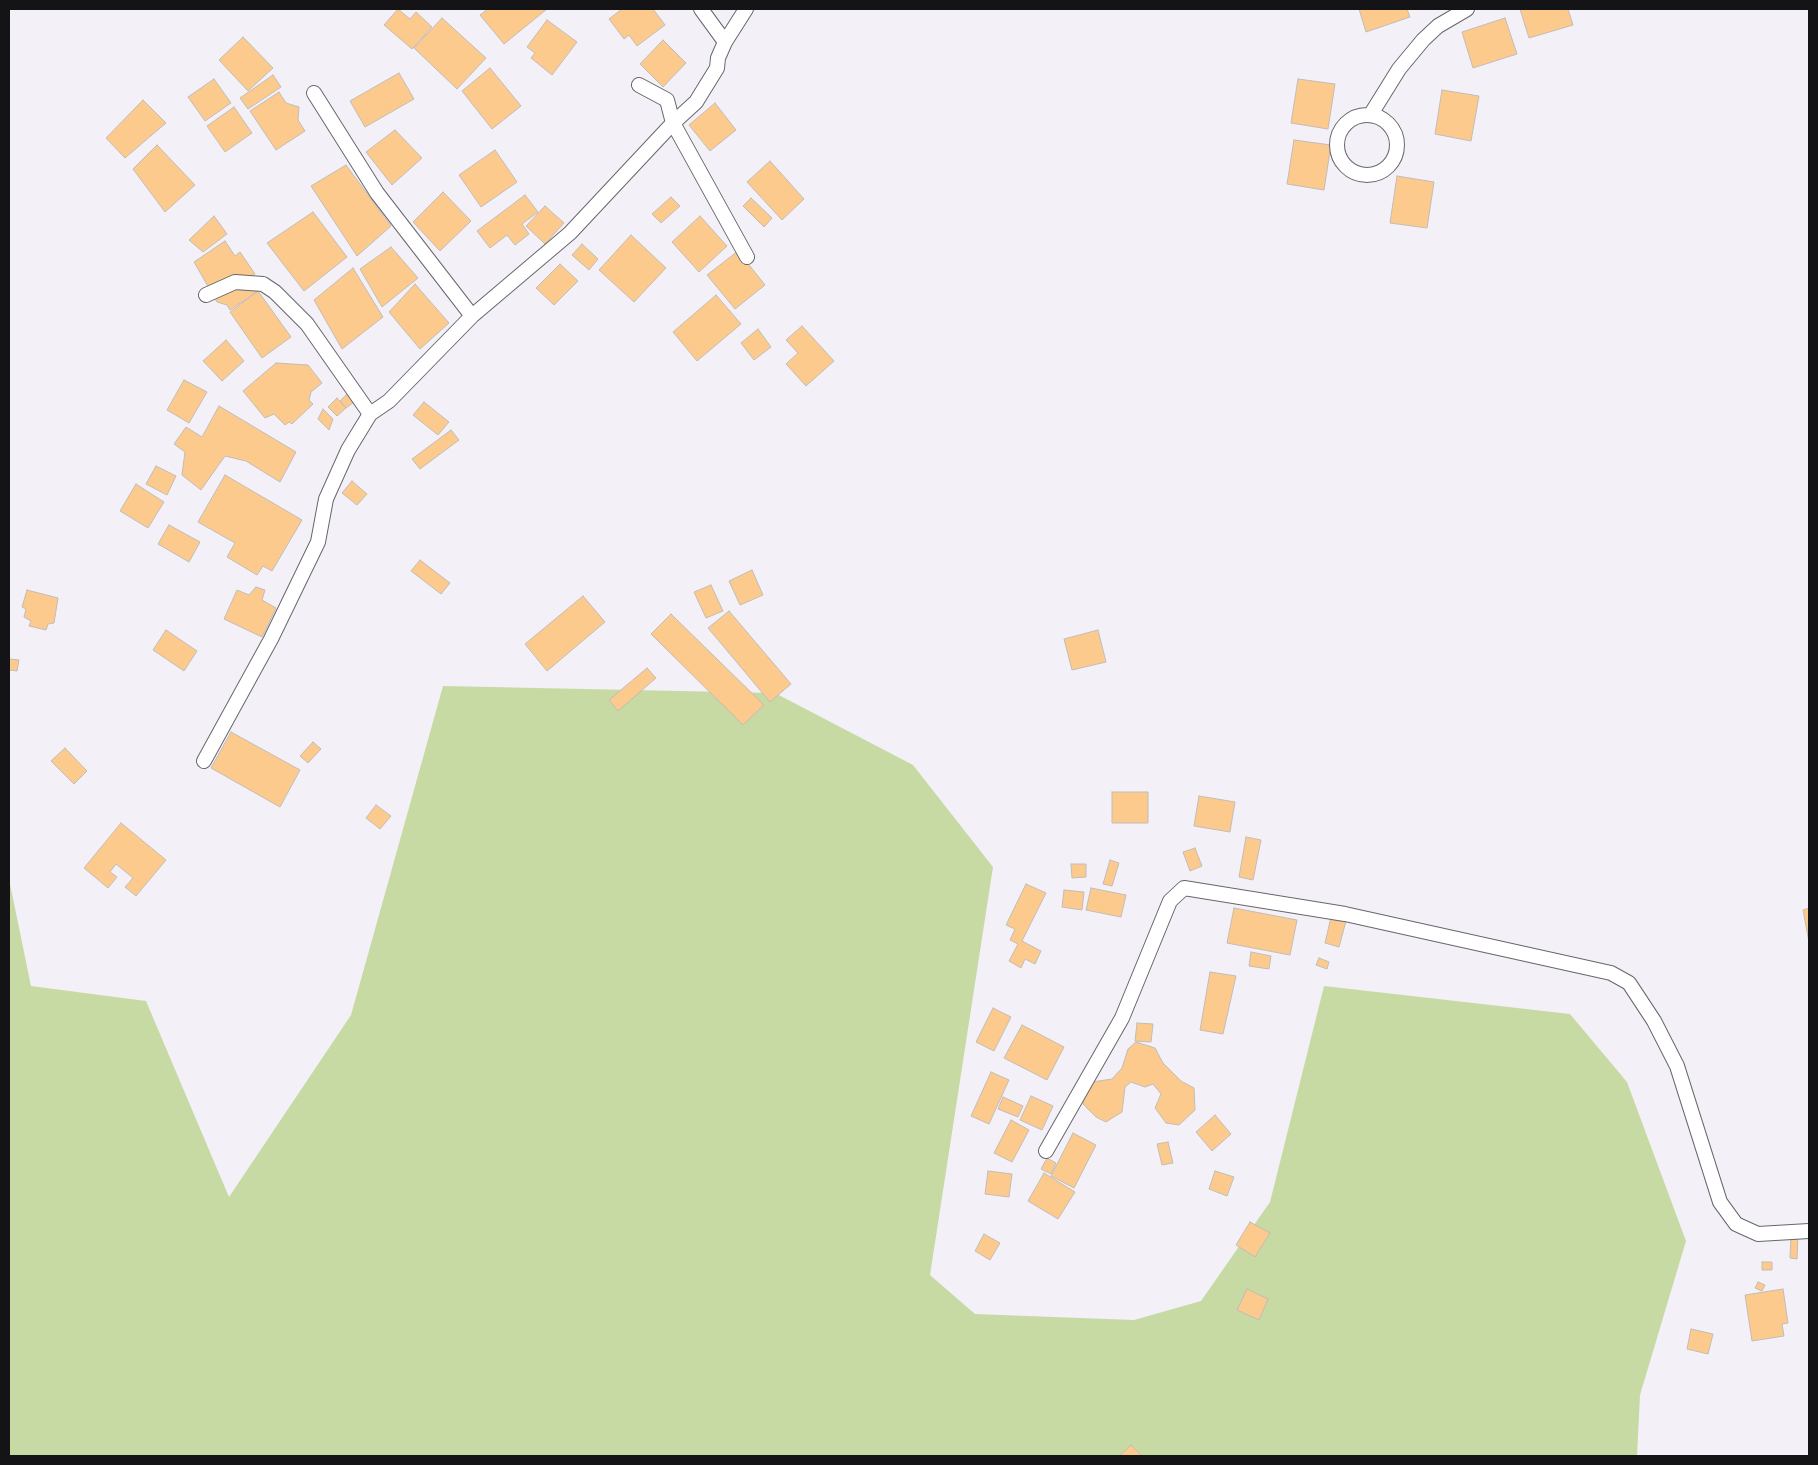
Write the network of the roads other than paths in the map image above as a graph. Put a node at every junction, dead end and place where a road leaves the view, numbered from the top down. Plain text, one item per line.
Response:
1 (701, 9) edge
2 (746, 9) edge
3 (1467, 9) edge
4 (725, 42) junction
5 (639, 85) dead end
6 (314, 93) dead end
7 (1371, 114) junction
8 (673, 123) junction
9 (748, 258) dead end
10 (206, 295) dead end
11 (472, 316) junction
12 (370, 414) junction
13 (204, 760) dead end
14 (1046, 1152) dead end
15 (1809, 1231) edge

1 - 4 street
2 - 4 street
3 - 7 street
4 - 8 street
5 - 8 street
6 - 11 street
7 - 7 street
8 - 9 street
8 - 11 street
10 - 12 street
11 - 12 street
12 - 13 street
14 - 15 street

